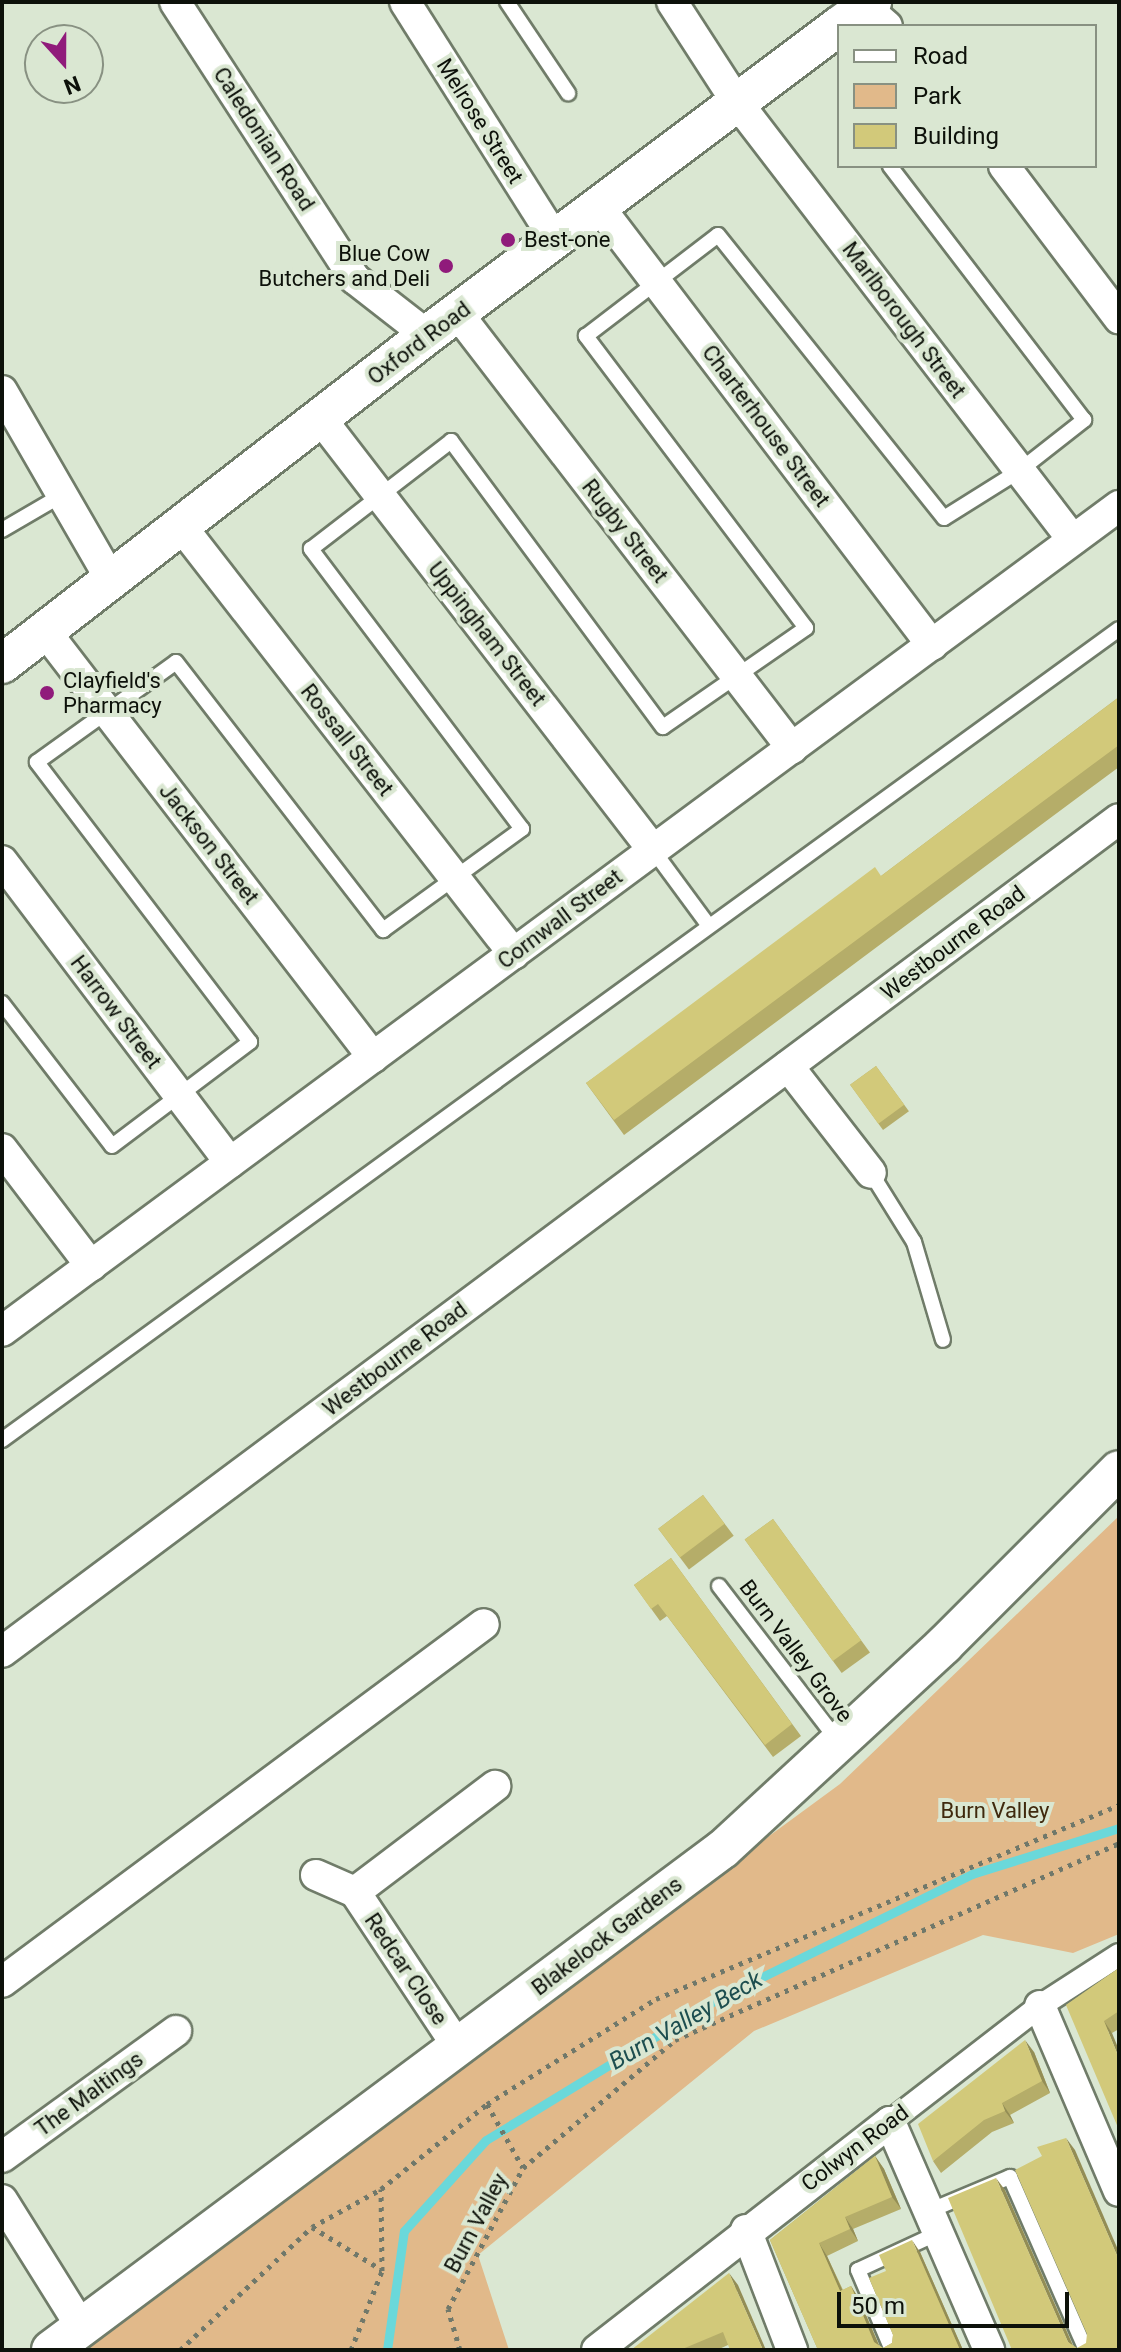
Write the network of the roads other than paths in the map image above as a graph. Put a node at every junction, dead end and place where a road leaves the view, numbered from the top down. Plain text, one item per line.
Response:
1 (175, 2) edge
2 (405, 2) edge
3 (507, 2) edge
4 (672, 2) edge
5 (837, 33) edge
6 (568, 93) dead end
7 (736, 101) junction
8 (892, 168) edge
9 (1006, 168) edge
10 (600, 208) junction
11 (555, 239) junction
12 (655, 281) junction
13 (458, 314) junction
14 (1119, 318) edge
15 (427, 335) junction
16 (2, 391) edge
17 (321, 419) junction
18 (1019, 471) junction
19 (62, 495) junction
20 (382, 498) junction
21 (1119, 506) edge
22 (181, 526) junction
23 (2, 530) edge
24 (1073, 540) junction
25 (111, 580) junction
26 (1119, 629) edge
27 (45, 631) junction
28 (932, 645) junction
29 (2, 664) edge
30 (737, 676) junction
31 (108, 713) junction
32 (792, 748) junction
33 (1119, 819) edge
34 (653, 850) junction
35 (2, 861) edge
36 (456, 880) junction
37 (709, 926) junction
38 (514, 954) junction
39 (2, 1003) edge
40 (373, 1057) junction
41 (788, 1066) junction
42 (179, 1094) junction
43 (2, 1149) edge
44 (230, 1162) junction
45 (871, 1173) joint
46 (91, 1266) junction
47 (2, 1331) edge
48 (943, 1340) dead end
49 (2, 1440) edge
50 (1119, 1470) edge
51 (719, 1586) dead end
52 (484, 1624) dead end
53 (2, 1652) edge
54 (839, 1743) junction
55 (495, 1786) dead end
56 (316, 1875) dead end
57 (355, 1892) junction
58 (1119, 1955) edge
59 (2, 1982) edge
60 (1040, 2006) junction
61 (176, 2031) dead end
62 (458, 2047) junction
63 (890, 2122) junction
64 (2, 2157) edge
65 (1119, 2191) edge
66 (2, 2200) edge
67 (934, 2222) junction
68 (746, 2230) junction
69 (80, 2325) junction
70 (788, 2349) edge
71 (51, 2350) edge
72 (597, 2350) edge
73 (892, 2350) edge
74 (989, 2350) edge
75 (1086, 2350) edge

1 - 15 street, Caledonian Road
2 - 11 street, Melrose Street
3 - 6 lane
4 - 7 street, Marlborough Street
5 - 7 street, Oxford Road
7 - 10 street, Oxford Road
7 - 18 street, Marlborough Street
8 - 18 lane
9 - 14 street
10 - 11 street, Oxford Road
10 - 12 street, Charterhouse Street
11 - 13 street, Oxford Road
12 - 18 lane
12 - 28 street, Charterhouse Street
12 - 30 lane
13 - 15 street, Oxford Road
13 - 30 street, Rugby Street
15 - 17 street, Oxford Road
16 - 19 street
17 - 20 street, Uppingham Street
17 - 22 street, Oxford Road
18 - 24 street, Marlborough Street
19 - 23 lane
19 - 25 street
20 - 30 lane
20 - 34 street, Uppingham Street
20 - 36 lane
21 - 24 street, Cornwall Street
22 - 25 street, Oxford Road
22 - 36 street, Rossall Street
24 - 28 street, Cornwall Street
25 - 27 street, Oxford Road
26 - 37 lane
27 - 29 street, Oxford Road
27 - 31 street, Jackson Street
28 - 32 street, Cornwall Street
30 - 32 street, Rugby Street
31 - 36 lane
31 - 40 street, Jackson Street
31 - 42 lane
32 - 34 street, Cornwall Street
33 - 41 street, Westbourne Road
34 - 37 lane
34 - 38 street, Cornwall Street
35 - 42 street, Harrow Street
36 - 38 street, Rossall Street
37 - 49 lane
38 - 40 street, Cornwall Street
39 - 42 lane
40 - 44 street, Cornwall Street
41 - 45 street
41 - 53 street, Westbourne Road
42 - 44 street, Harrow Street
43 - 46 street
44 - 46 street, Cornwall Street
45 - 48 lane
46 - 47 street, Cornwall Street
50 - 54 street, Blakelock Gardens
51 - 54 lane, Burn Valley Grove
52 - 59 street
54 - 62 street, Blakelock Gardens
55 - 57 street, Redcar Close
56 - 57 street, Redcar Close
57 - 62 street, Redcar Close
58 - 60 street, Colwyn Road
60 - 63 street, Colwyn Road
60 - 65 street
61 - 64 street, The Maltings
62 - 69 street, Blakelock Gardens
63 - 67 street
63 - 68 street, Colwyn Road
66 - 69 street
67 - 73 lane
67 - 74 street
67 - 75 lane
68 - 70 street
68 - 72 street, Colwyn Road
69 - 71 street, Blakelock Gardens

